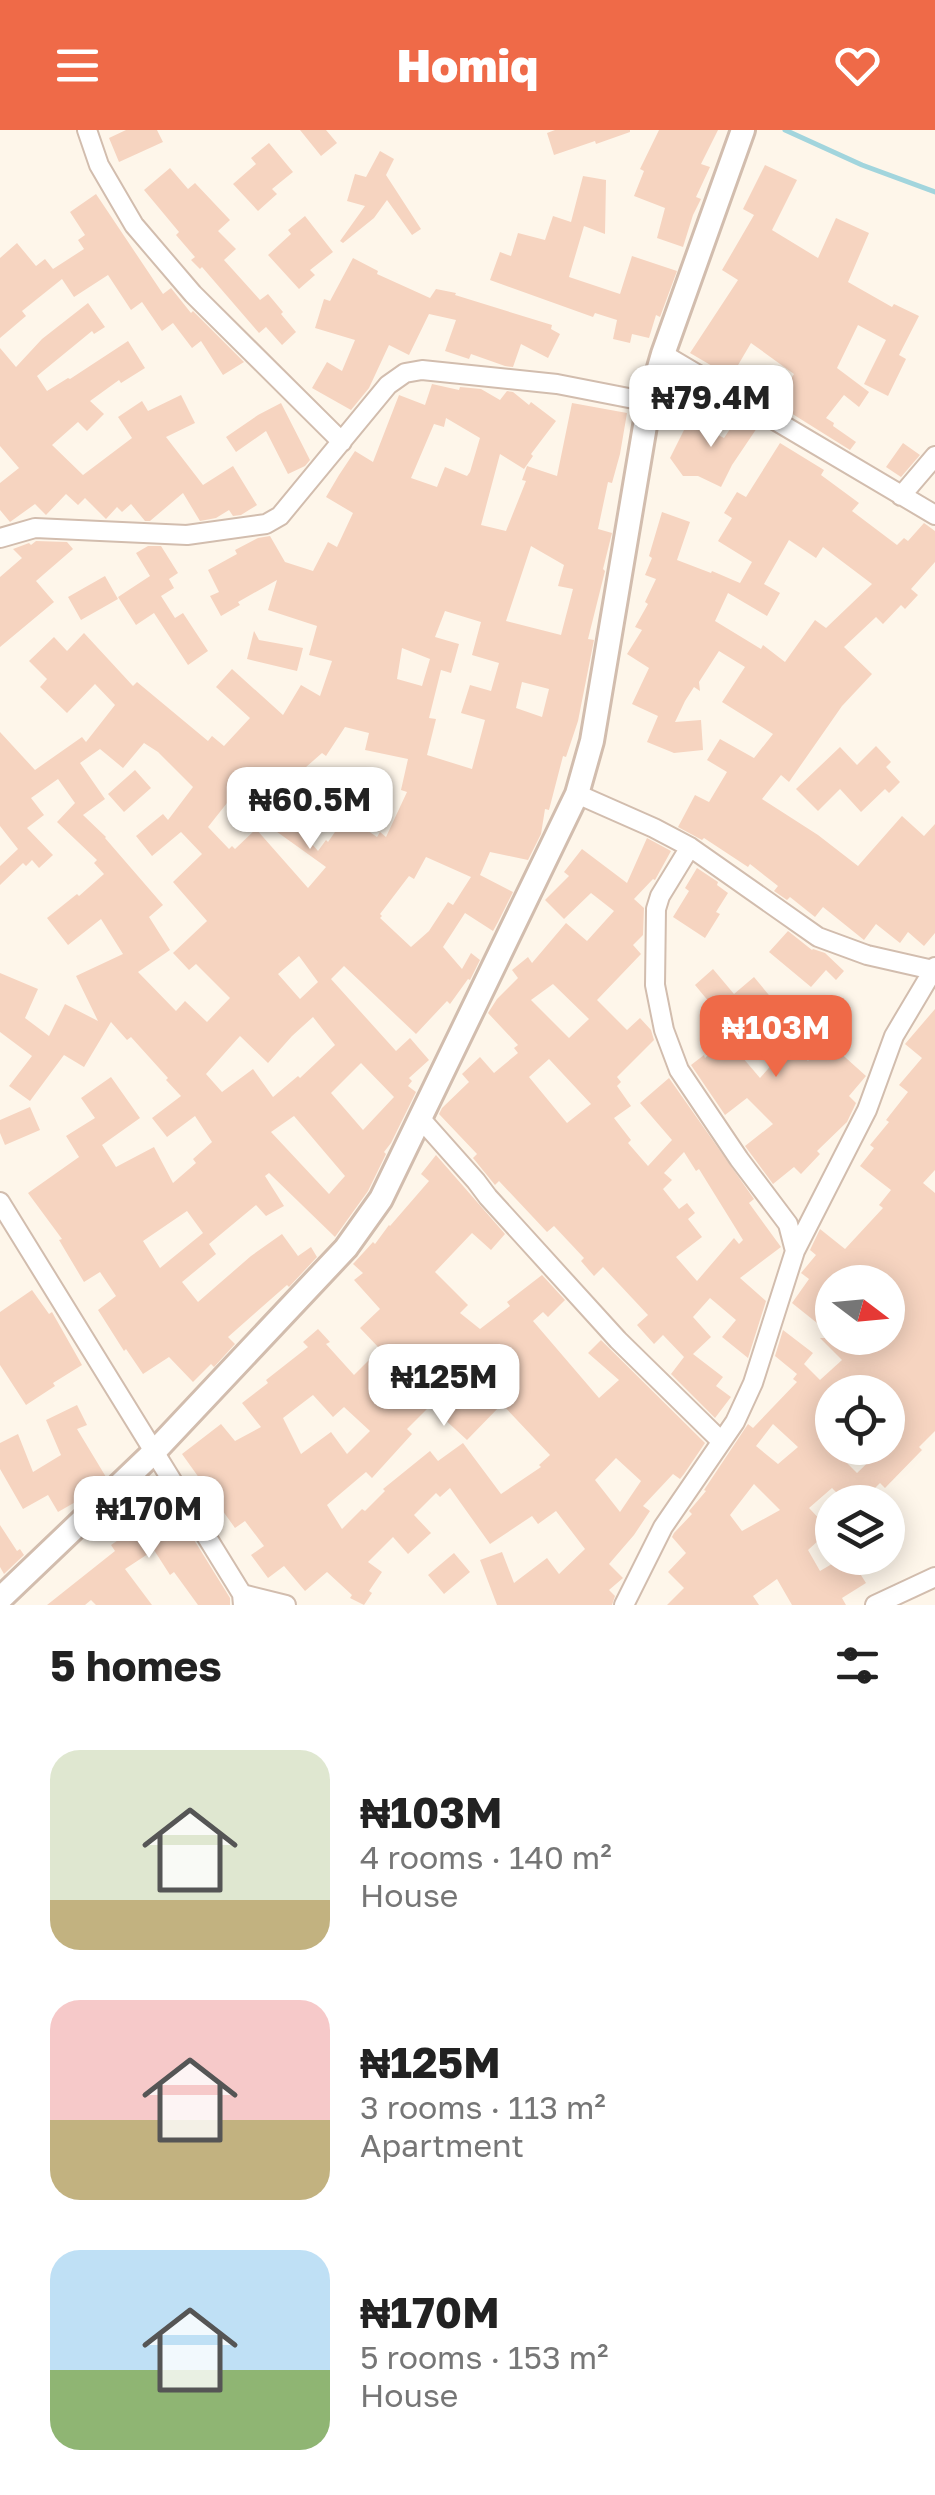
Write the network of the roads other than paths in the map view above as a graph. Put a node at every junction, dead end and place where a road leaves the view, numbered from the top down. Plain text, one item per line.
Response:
1 (87, 130) edge
2 (742, 133) edge
3 (663, 354) junction
4 (649, 402) junction
5 (342, 442) junction
6 (935, 456) edge
7 (901, 496) junction
8 (935, 515) edge
9 (0, 538) edge
10 (577, 794) junction
11 (690, 847) junction
12 (934, 968) edge
13 (420, 1118) junction
14 (0, 1202) edge
15 (795, 1251) junction
16 (721, 1441) junction
17 (154, 1452) junction
18 (935, 1577) edge
19 (0, 1598) edge
20 (242, 1600) edge
21 (286, 1605) edge
22 (624, 1605) edge
23 (875, 1605) edge

1 - 5 street
2 - 3 street
3 - 4 street
3 - 7 street
4 - 5 street
4 - 10 street
5 - 9 street
6 - 7 street
7 - 8 street
10 - 11 street
10 - 13 street
11 - 12 street
11 - 15 street
12 - 15 street
13 - 16 street
13 - 17 street
14 - 17 street
15 - 16 street
16 - 22 street
17 - 19 street
17 - 20 street
18 - 23 street
20 - 21 street

